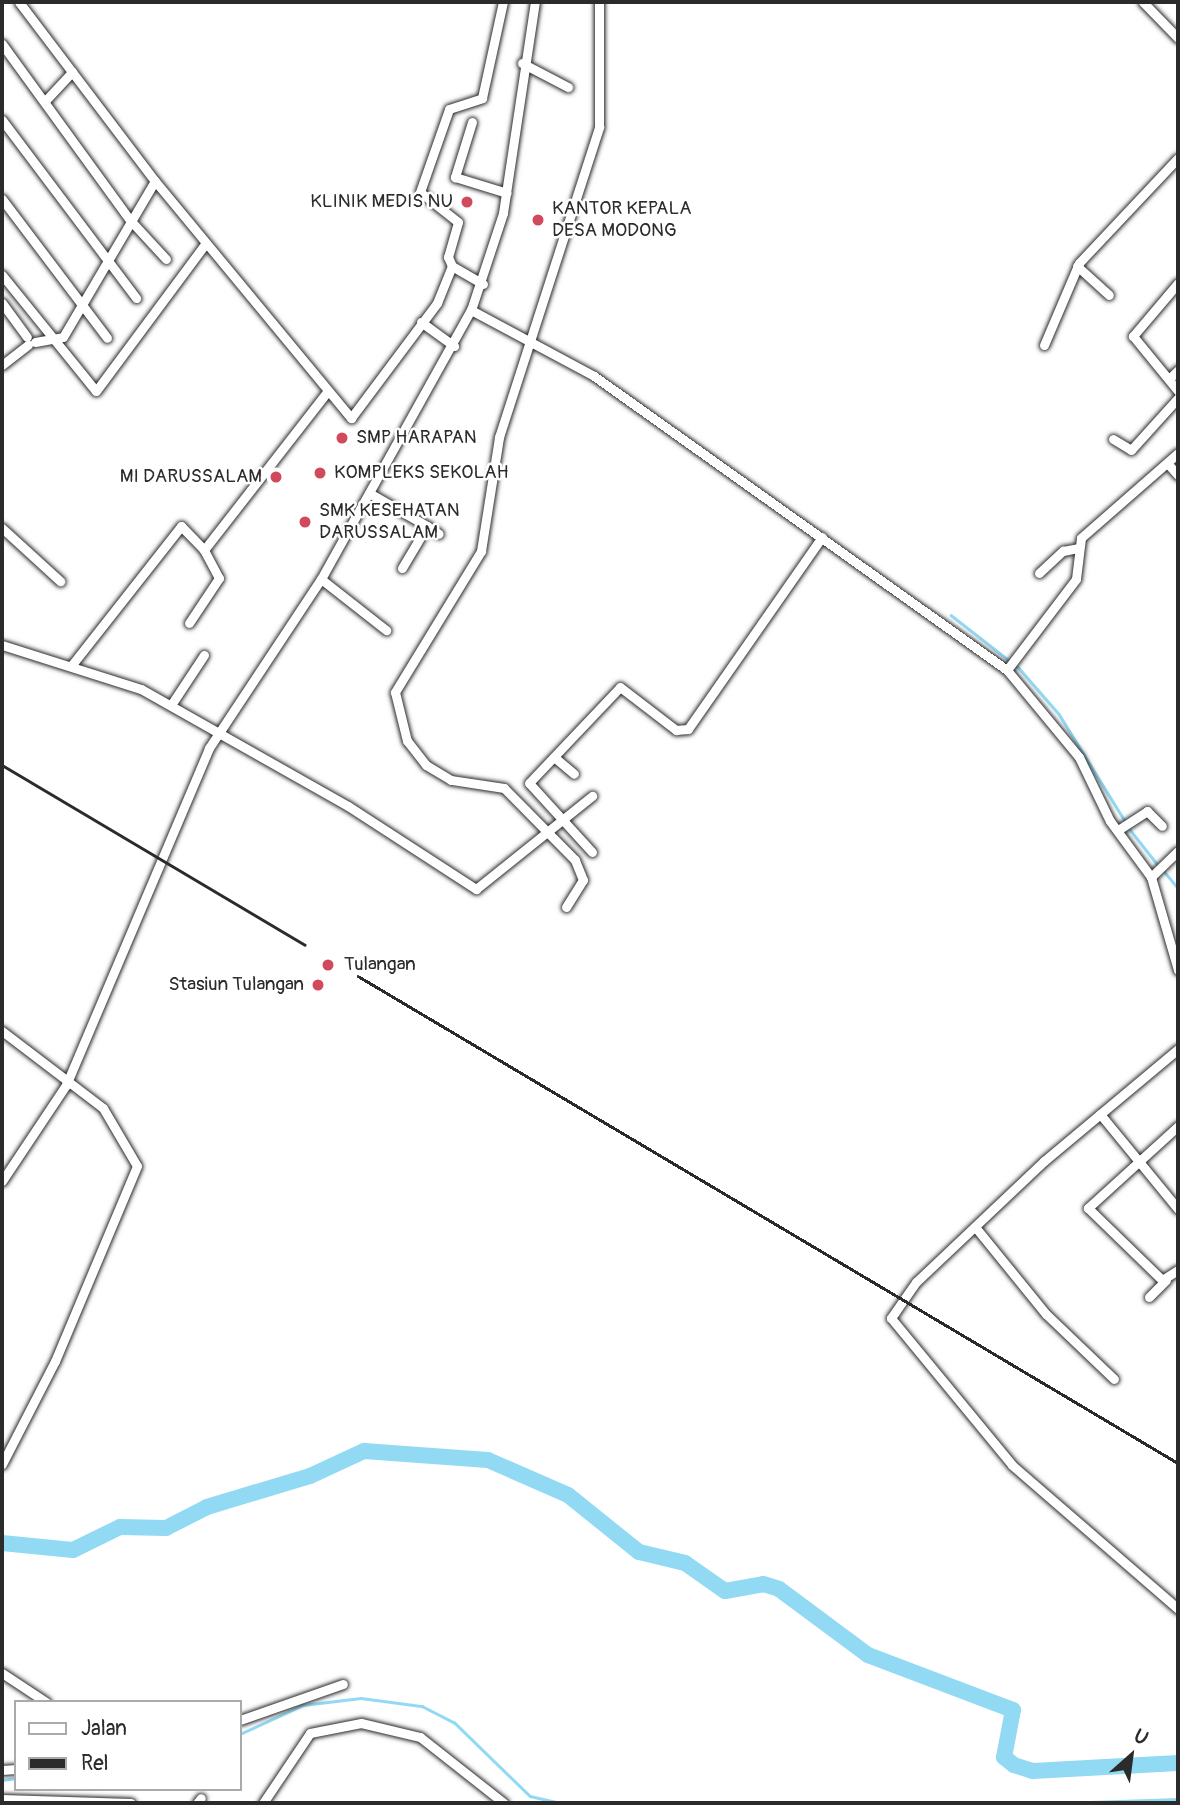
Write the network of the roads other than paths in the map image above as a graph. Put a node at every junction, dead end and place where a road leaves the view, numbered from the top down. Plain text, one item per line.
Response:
1 (19, 2) edge
2 (503, 2) edge
3 (535, 2) edge
4 (599, 2) edge
5 (1143, 2) edge
6 (1178, 38) edge
7 (2, 44) edge
8 (522, 64) junction
9 (72, 72) junction
10 (568, 87) dead end
11 (45, 101) junction
12 (2, 120) edge
13 (472, 122) dead end
14 (1178, 158) edge
15 (155, 181) junction
16 (507, 193) junction
17 (2, 199) edge
18 (130, 220) junction
19 (206, 243) junction
20 (166, 260) dead end
21 (106, 262) junction
22 (1077, 265) junction
23 (452, 267) junction
24 (2, 275) edge
25 (1178, 283) edge
26 (483, 284) junction
27 (1109, 295) dead end
28 (136, 298) dead end
29 (2, 303) edge
30 (81, 303) junction
31 (471, 310) junction
32 (421, 321) junction
33 (107, 338) dead end
34 (29, 341) junction
35 (49, 341) junction
36 (534, 343) junction
37 (1044, 345) dead end
38 (454, 346) junction
39 (2, 358) edge
40 (2, 365) edge
41 (1178, 370) edge
42 (1168, 379) junction
43 (1178, 391) edge
44 (327, 392) junction
45 (1178, 398) edge
46 (1175, 412) edge
47 (1113, 439) dead end
48 (1178, 453) edge
49 (1168, 464) junction
50 (1178, 475) edge
51 (369, 493) junction
52 (427, 526) junction
53 (2, 528) edge
54 (439, 534) dead end
55 (822, 537) junction
56 (1078, 548) junction
57 (204, 550) junction
58 (401, 568) dead end
59 (1039, 573) dead end
60 (320, 579) junction
61 (60, 581) dead end
62 (189, 623) dead end
63 (386, 630) dead end
64 (2, 645) edge
65 (204, 655) dead end
66 (1010, 664) junction
67 (71, 666) junction
68 (171, 705) junction
69 (221, 732) junction
70 (554, 757) junction
71 (574, 774) dead end
72 (592, 796) dead end
73 (1162, 825) dead end
74 (1124, 826) junction
75 (557, 827) junction
76 (1178, 851) edge
77 (592, 852) dead end
78 (1152, 877) junction
79 (566, 907) dead end
80 (1178, 970) edge
81 (2, 1031) edge
82 (1178, 1049) edge
83 (66, 1085) junction
84 (1100, 1114) junction
85 (1178, 1126) edge
86 (1139, 1162) junction
87 (2, 1181) edge
88 (1178, 1209) edge
89 (976, 1228) junction
90 (1178, 1270) edge
91 (1166, 1280) junction
92 (1149, 1297) dead end
93 (1114, 1379) dead end
94 (2, 1464) edge
95 (1178, 1609) edge
96 (2, 1673) edge
97 (343, 1684) dead end
98 (43, 1700) edge
99 (242, 1719) edge
100 (2, 1799) edge
101 (20, 1800) edge
102 (64, 1800) edge
103 (131, 1803) edge
104 (263, 1803) edge
105 (504, 1803) edge

1 - 9 street
2 - 23 street
3 - 8 street
4 - 36 street
5 - 6 street
7 - 11 street
8 - 10 street
8 - 16 street
9 - 11 street
9 - 15 street
11 - 18 street
12 - 21 street
13 - 16 street
14 - 22 street
15 - 18 street
15 - 19 street
16 - 26 street
17 - 30 street
18 - 20 street
18 - 21 street
19 - 35 street
19 - 44 street
21 - 28 street
21 - 30 street
22 - 27 street
22 - 37 street
23 - 26 street
23 - 32 street
24 - 35 street
25 - 42 street
26 - 31 street
29 - 34 street
30 - 33 street
30 - 35 street
31 - 36 street
31 - 38 street
32 - 38 street
32 - 44 street
34 - 35 street
34 - 39 street
34 - 40 street
36 - 55 street
36 - 75 street
38 - 51 street
41 - 42 street
42 - 43 street
44 - 57 street
45 - 46 street
46 - 47 street
48 - 49 street
49 - 50 street
49 - 56 street
51 - 52 street
51 - 60 street
52 - 54 street
52 - 58 street
53 - 61 street
55 - 66 street
55 - 70 street
56 - 59 street
56 - 66 street
57 - 62 street
57 - 67 street
60 - 63 street
60 - 69 street
64 - 67 street
65 - 68 street
66 - 74 street
67 - 68 street
68 - 69 street
69 - 75 street
69 - 83 street
70 - 71 street
70 - 75 street
72 - 75 street
73 - 74 street
74 - 78 street
75 - 77 street
75 - 79 street
76 - 78 street
78 - 80 street
81 - 83 street
82 - 84 street
83 - 87 street
83 - 94 street
84 - 86 street
84 - 89 street
85 - 86 street
86 - 88 street
86 - 91 street
89 - 93 street
89 - 95 street
90 - 91 street
91 - 92 street
96 - 98 street
97 - 99 street
100 - 101 street
101 - 102 street
102 - 103 street
104 - 105 street

